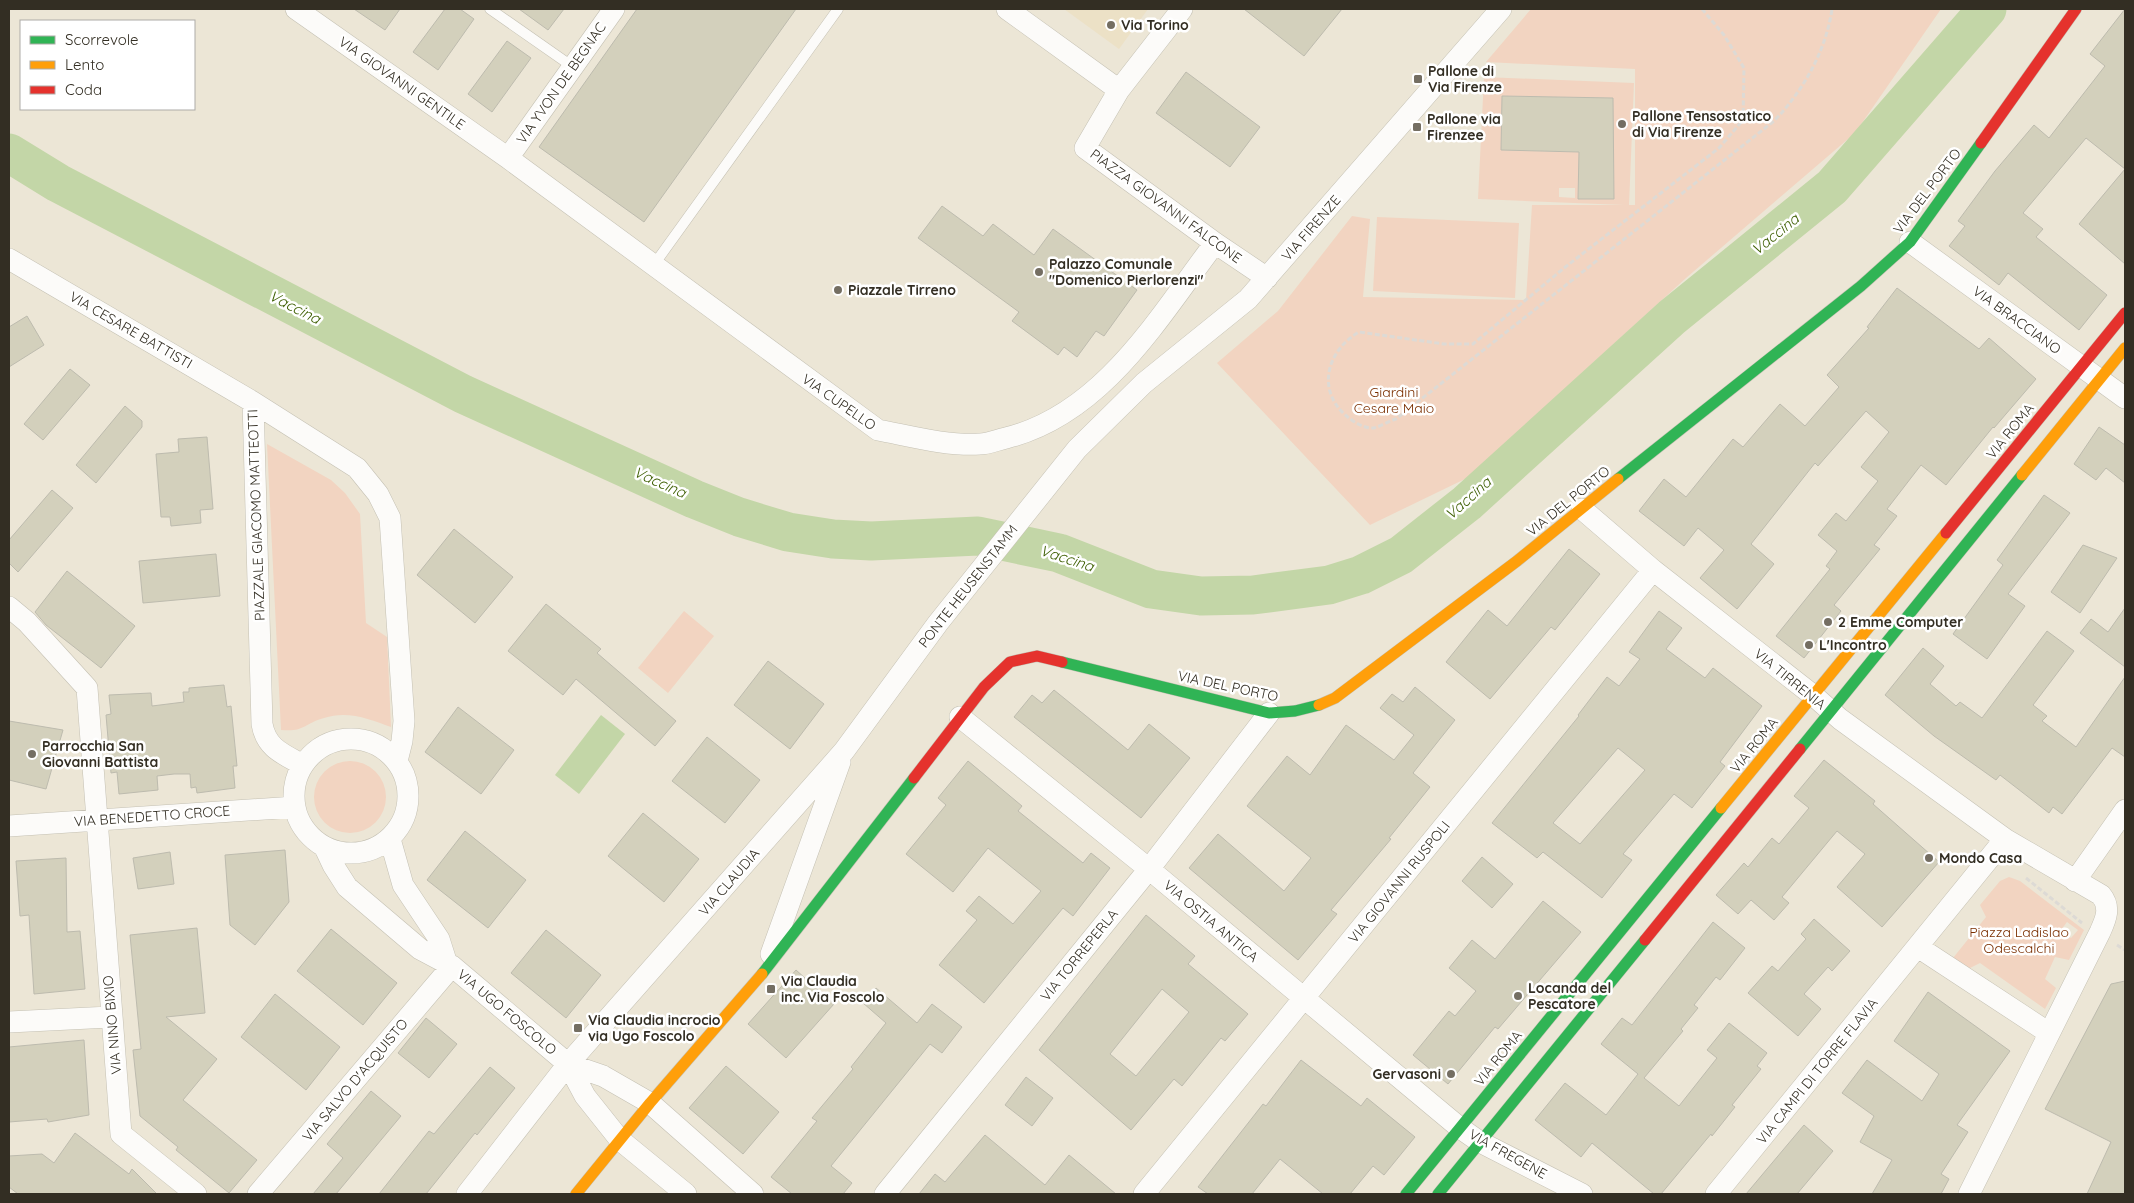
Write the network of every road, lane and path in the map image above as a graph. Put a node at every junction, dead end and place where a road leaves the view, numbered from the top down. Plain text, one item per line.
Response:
1 (296, 9) edge
2 (490, 9) edge
3 (614, 9) edge
4 (838, 9) edge
5 (1007, 9) edge
6 (1182, 9) edge
7 (1501, 9) edge
8 (1702, 9) edge
9 (1832, 9) edge
10 (2076, 9) edge
11 (573, 67) junction
12 (1119, 90) junction
13 (508, 158) junction
14 (1910, 242) junction
15 (1215, 243) junction
16 (9, 259) edge
17 (653, 266) junction
18 (1267, 278) junction
19 (2125, 313) edge
20 (2125, 348) edge
21 (2082, 367) junction
22 (2100, 380) junction
23 (2125, 398) edge
24 (252, 402) junction
25 (1098, 426) joint
26 (1582, 508) junction
27 (1653, 570) junction
28 (9, 607) edge
29 (18, 621) edge
30 (1814, 696) junction
31 (1831, 712) junction
32 (1269, 713) junction
33 (960, 717) junction
34 (844, 751) junction
35 (397, 761) junction
36 (303, 765) junction
37 (295, 807) junction
38 (2125, 810) edge
39 (97, 820) junction
40 (9, 826) edge
41 (390, 839) junction
42 (2005, 839) junction
43 (325, 848) junction
44 (1149, 869) junction
45 (2019, 872) dead end
46 (2075, 880) junction
47 (2098, 936) junction
48 (1918, 948) junction
49 (2125, 950) edge
50 (449, 963) junction
51 (765, 971) junction
52 (1303, 999) junction
53 (110, 1017) junction
54 (9, 1022) edge
55 (2049, 1033) junction
56 (568, 1064) junction
57 (650, 1103) junction
58 (1460, 1128) junction
59 (620, 1140) junction
60 (1480, 1142) junction
61 (196, 1194) edge
62 (258, 1194) edge
63 (467, 1194) edge
64 (576, 1194) edge
65 (686, 1194) edge
66 (753, 1194) edge
67 (885, 1194) edge
68 (1144, 1194) edge
69 (1406, 1194) edge
70 (1438, 1194) edge
71 (1582, 1194) edge
72 (1716, 1194) edge
73 (1969, 1194) edge

1 - 13 street, VIA GIOVANNI GENTILE
2 - 11 lane
3 - 11 street, VIA YVON DE BEGNAC
4 - 17 lane
5 - 12 street
6 - 12 street
7 - 18 street, VIA FIRENZE
8 - 9 path
10 - 14 street, VIA DEL PORTO
11 - 13 street, VIA YVON DE BEGNAC
12 - 15 street, PIAZZA GIOVANNI FALCONE
13 - 17 street, VIA CUPELLO
14 - 21 street, VIA BRACCIANO
14 - 26 street, VIA DEL PORTO
15 - 17 street, VIA CUPELLO
15 - 18 street, PIAZZA GIOVANNI FALCONE
16 - 24 street, VIA CESARE BATTISTI
18 - 25 street, VIA FIRENZE
19 - 21 street, VIA ROMA
20 - 22 street
21 - 22 street, VIA BRACCIANO
21 - 30 street, VIA ROMA
22 - 23 street, VIA BRACCIANO
22 - 31 street
24 - 35 street, PIAZZALE GIACOMO MATTEOTTI
24 - 36 street, PIAZZALE GIACOMO MATTEOTTI
25 - 34 street, PONTE HEUSENSTAMM
26 - 27 street, VIA TIRRENIA
26 - 32 street, VIA DEL PORTO
27 - 30 street, VIA TIRRENIA
27 - 52 street, VIA GIOVANNI RUSPOLI
28 - 29 street, VIA NINO BIXIO
29 - 39 street, VIA NINO BIXIO
30 - 31 street, VIA TIRRENIA
30 - 58 street, VIA ROMA
31 - 42 street, VIA TIRRENIA
31 - 60 street
32 - 33 street, VIA DEL PORTO
32 - 44 street, VIA TORREPERLA
33 - 44 street, VIA OSTIA ANTICA
33 - 51 street
34 - 51 street
34 - 56 street, VIA CLAUDIA
35 - 36 street
35 - 41 street
36 - 37 street
37 - 39 street, VIA BENEDETTO CROCE
37 - 43 street
38 - 46 street
39 - 40 street, VIA BENEDETTO CROCE
39 - 53 street, VIA NINO BIXIO
41 - 43 street
41 - 50 street, VIA UGO FOSCOLO
42 - 46 street
42 - 48 street
43 - 50 street, VIA UGO FOSCOLO
44 - 52 street, VIA OSTIA ANTICA
44 - 67 street, VIA TORREPERLA
45 - 47 path
46 - 47 street
47 - 49 path
47 - 55 street
48 - 55 street
48 - 72 street, VIA CAMPI DI TORRE FLAVIA
50 - 56 street, VIA UGO FOSCOLO
50 - 62 street, VIA SALVO D'ACQUISTO
51 - 57 street
52 - 58 street, VIA OSTIA ANTICA
52 - 68 street, VIA GIOVANNI RUSPOLI
53 - 54 street
53 - 61 street, VIA NINO BIXIO
55 - 73 street
56 - 57 street, VIA UGO FOSCOLO
56 - 59 street, VIA UGO FOSCOLO
56 - 63 street, VIA CLAUDIA
57 - 59 street
57 - 66 street, VIA UGO FOSCOLO
58 - 60 street, VIA FREGENE
58 - 69 street, VIA ROMA
59 - 64 street
59 - 65 street, VIA UGO FOSCOLO
60 - 70 street
60 - 71 street, VIA FREGENE

